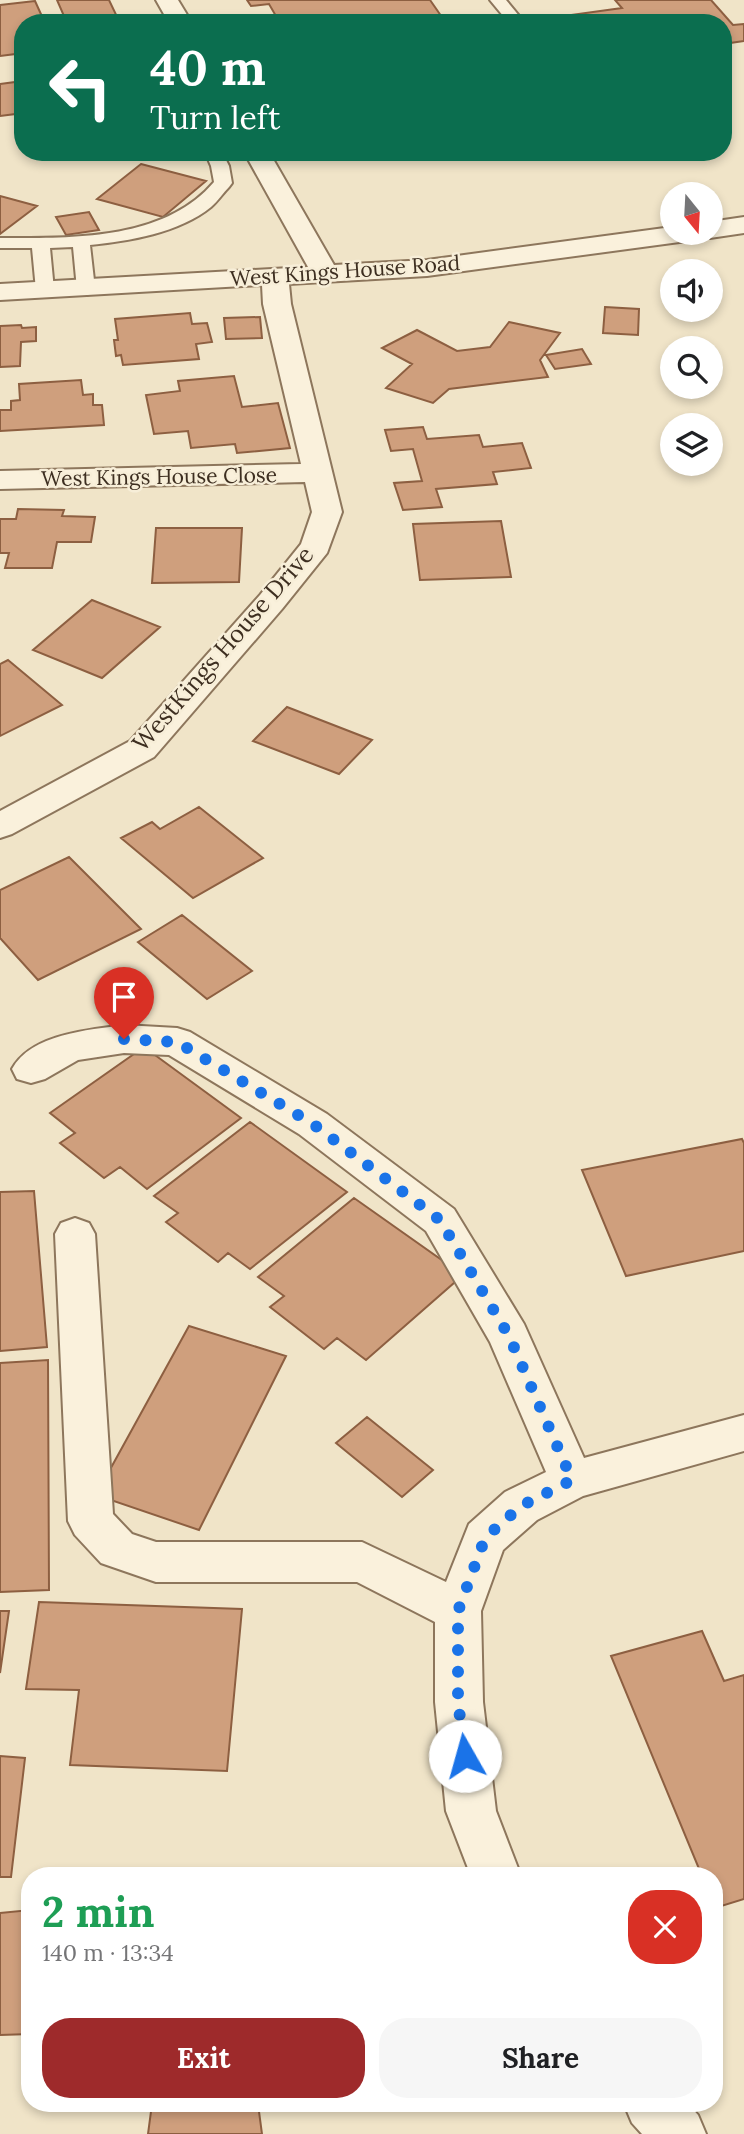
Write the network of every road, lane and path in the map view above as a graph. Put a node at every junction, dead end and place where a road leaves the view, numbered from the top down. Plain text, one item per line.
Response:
1 (498, 0) edge
2 (510, 14) edge
3 (218, 161) edge
4 (261, 161) edge
5 (744, 225) edge
6 (723, 228) edge
7 (660, 237) edge
8 (81, 241) junction
9 (0, 243) edge
10 (41, 244) junction
11 (326, 274) junction
12 (275, 277) junction
13 (86, 289) junction
14 (45, 290) junction
15 (0, 292) edge
16 (318, 473) junction
17 (0, 480) edge
18 (0, 826) edge
19 (31, 1069) dead end
20 (75, 1234) dead end
21 (744, 1433) edge
22 (572, 1480) junction
23 (458, 1611) junction
24 (493, 1867) edge
25 (658, 2112) edge
26 (679, 2134) edge

1 - 2 lane
3 - 8 lane
4 - 11 street
5 - 6 street
7 - 11 street, West Kings House Road
8 - 10 lane
8 - 13 lane
9 - 10 lane
10 - 14 lane
11 - 12 street, West Kings House Road
12 - 13 street, West Kings House Road
12 - 16 street, WestKings House Drive
13 - 14 street, West Kings House Road
14 - 15 street, West Kings House Road
16 - 17 street, West Kings House Close
16 - 18 street, WestKings House Drive
19 - 22 street
20 - 23 street
21 - 22 street
22 - 23 street
23 - 24 street
25 - 26 street

